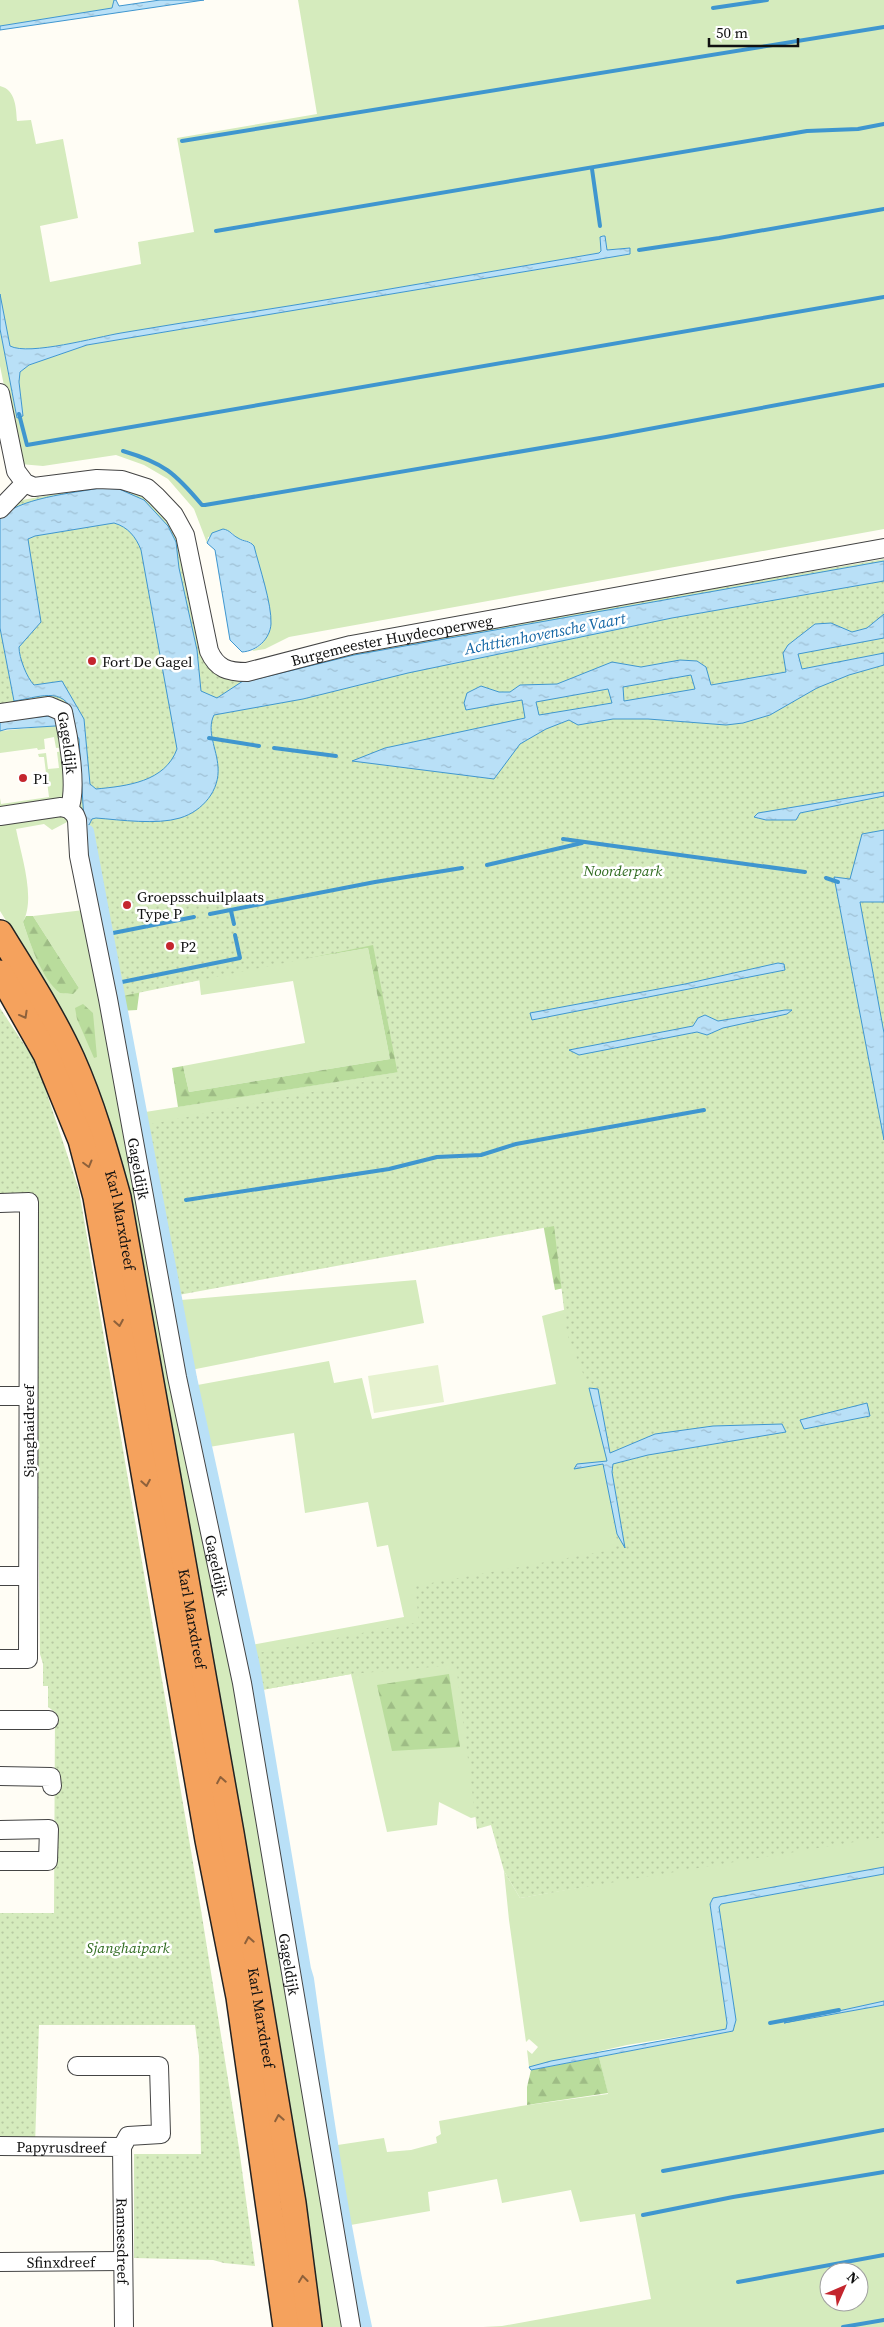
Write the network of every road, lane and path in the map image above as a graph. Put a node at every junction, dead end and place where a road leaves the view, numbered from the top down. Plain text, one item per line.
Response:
1 (0, 394) edge
2 (5, 442) edge
3 (26, 483) junction
4 (0, 509) edge
5 (884, 548) edge
6 (0, 713) edge
7 (70, 809) junction
8 (0, 816) edge
9 (0, 933) edge
10 (0, 972) edge
11 (0, 1202) edge
12 (0, 1396) edge
13 (28, 1396) junction
14 (0, 1576) edge
15 (28, 1576) junction
16 (0, 1659) edge
17 (0, 1720) edge
18 (49, 1720) dead end
19 (0, 1776) edge
20 (52, 1786) dead end
21 (0, 1830) edge
22 (0, 1861) edge
23 (77, 2066) dead end
24 (0, 2146) edge
25 (122, 2152) junction
26 (122, 2261) junction
27 (0, 2262) edge
28 (124, 2327) edge
29 (286, 2327) edge
30 (309, 2327) edge
31 (351, 2327) edge

1 - 2 street
2 - 3 street
3 - 4 street
3 - 5 street, Burgemeester Huydecoperweg
6 - 7 street, Gageldijk
7 - 8 street
7 - 31 street, Gageldijk
30 -> 9 highway, Karl Marxdreef
10 -> 29 highway, Karl Marxdreef
11 - 13 street, Sjanghaidreef
12 - 13 street
13 - 15 street, Sjanghaidreef
14 - 15 street
15 - 16 street, Sjanghaidreef
17 - 18 street
19 - 20 street
21 - 22 street
23 - 25 street, Papyrusdreef
24 - 25 street, Papyrusdreef
25 - 26 street, Ramsesdreef
26 - 27 street, Sfinxdreef
26 - 28 street, Ramsesdreef

